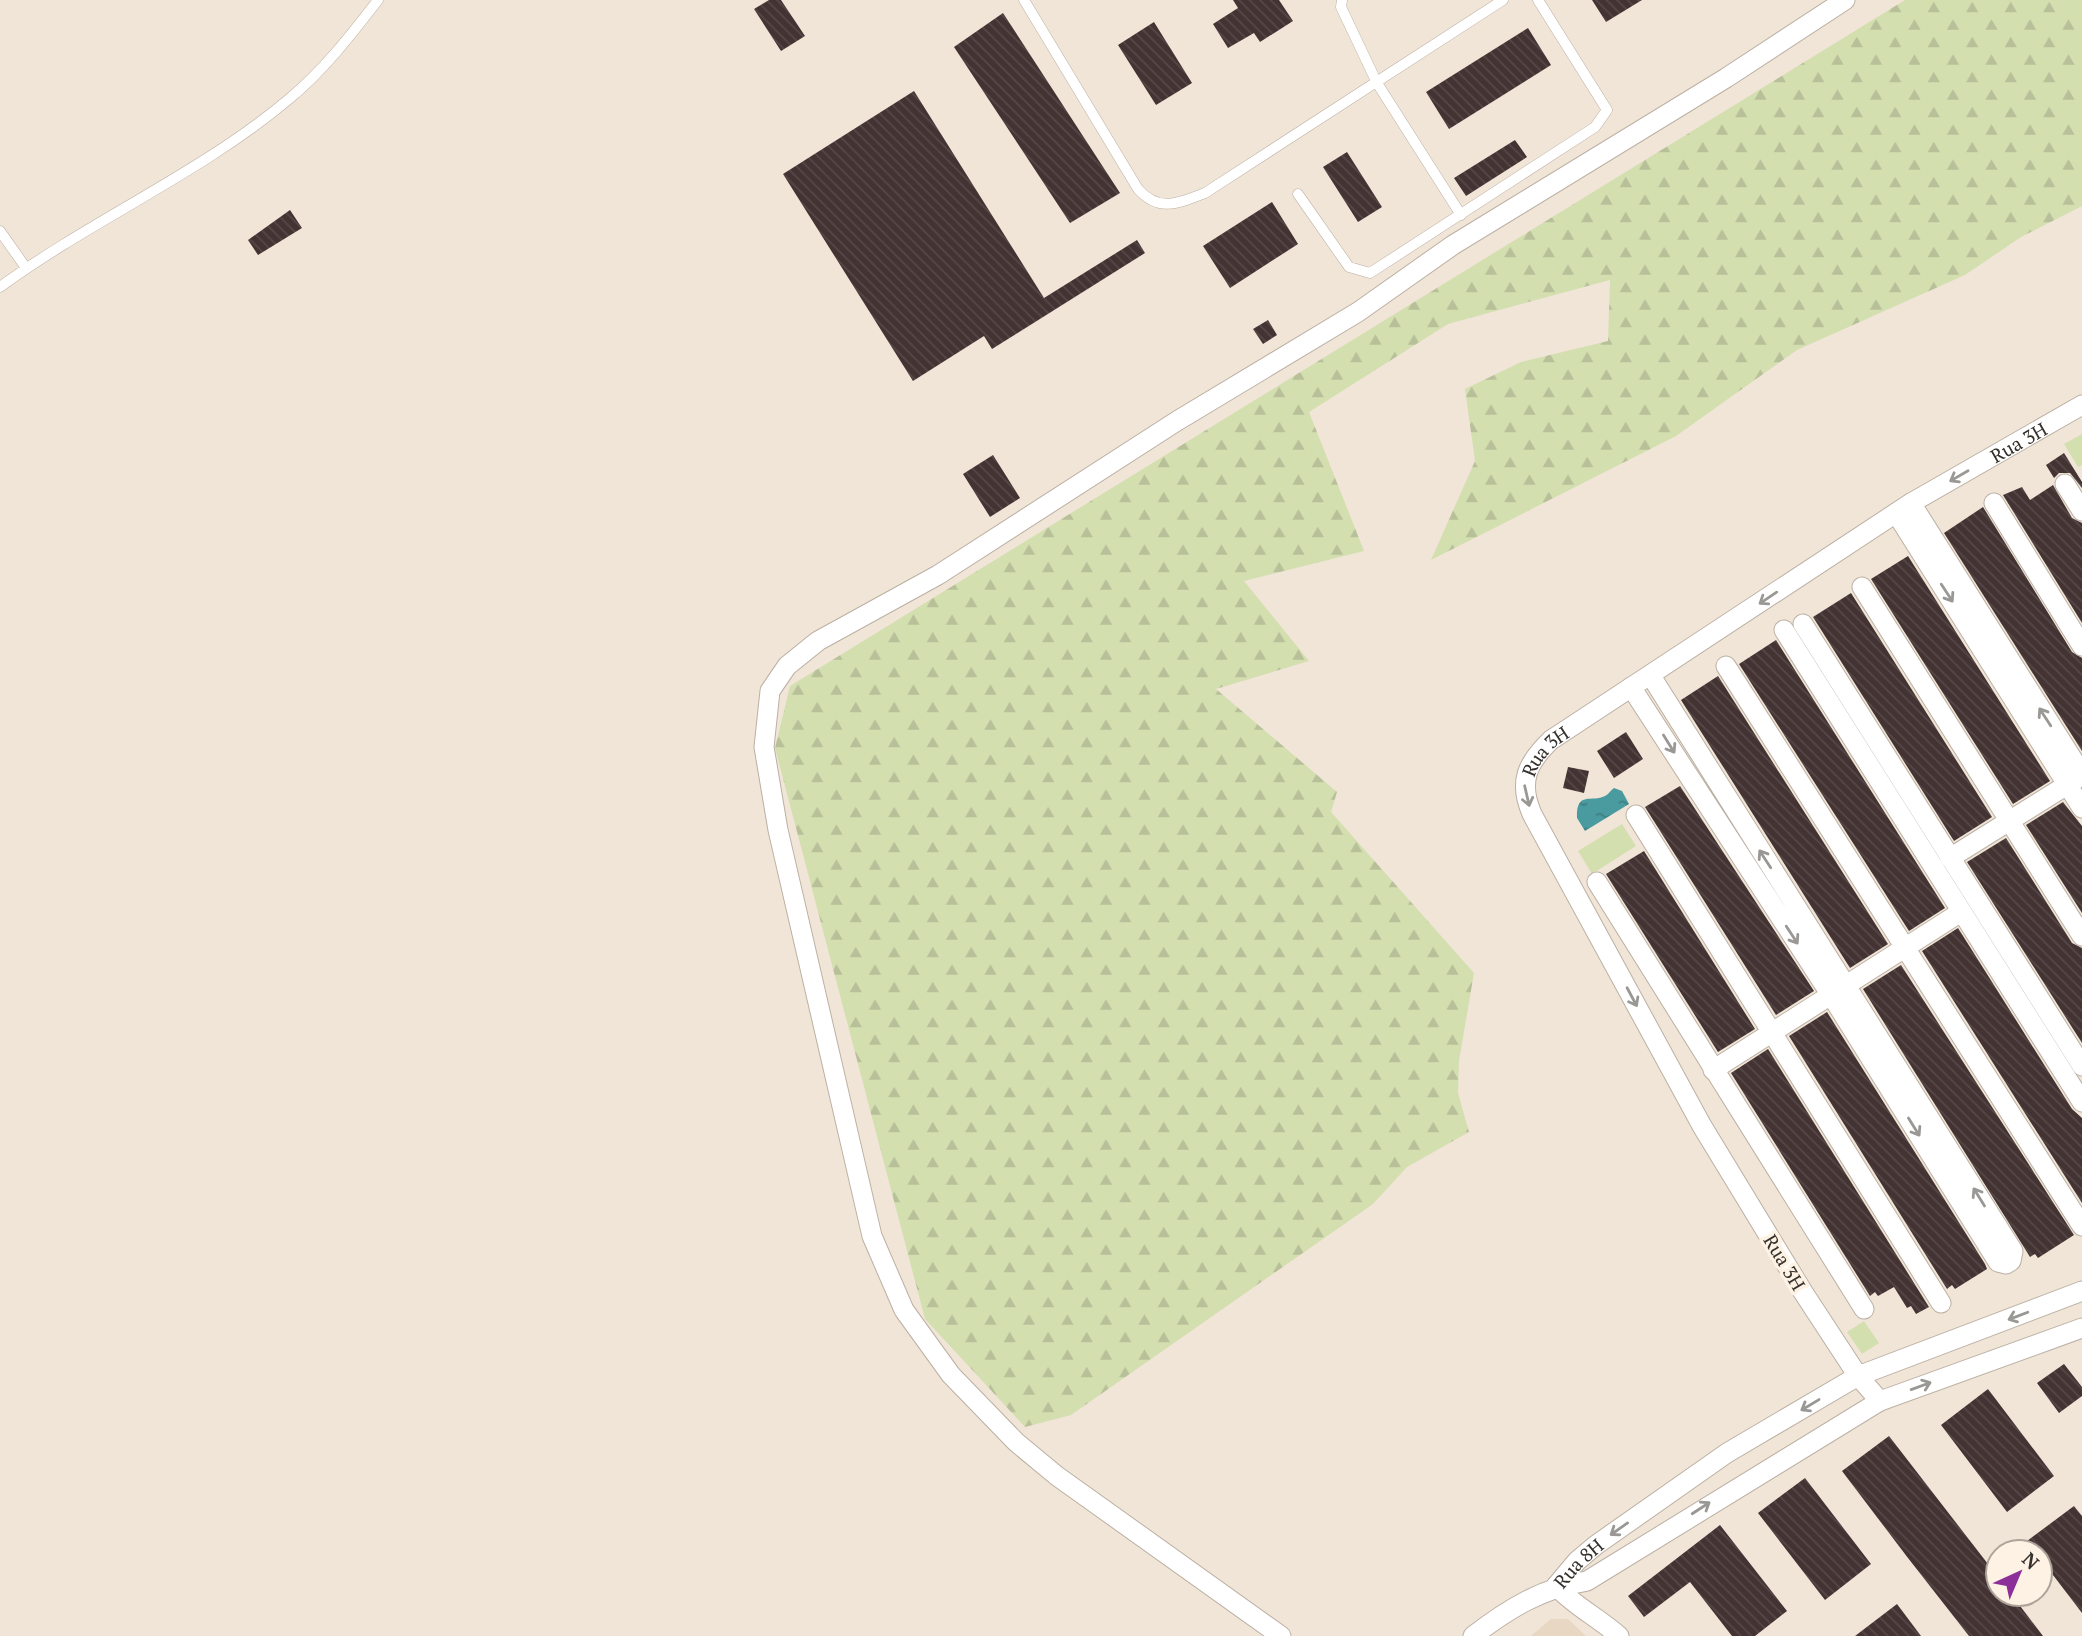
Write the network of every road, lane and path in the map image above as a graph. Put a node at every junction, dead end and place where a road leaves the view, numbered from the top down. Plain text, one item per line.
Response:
1 (378, 0) edge
2 (1024, 0) edge
3 (1342, 0) edge
4 (1503, 0) edge
5 (1538, 0) edge
6 (1844, 0) edge
7 (1377, 83) junction
8 (1298, 194) dead end
9 (1461, 215) junction
10 (0, 231) edge
11 (26, 268) junction
12 (0, 287) edge
13 (2082, 405) edge
14 (2065, 484) dead end
15 (1994, 503) dead end
16 (1903, 508) junction
17 (2082, 511) edge
18 (1862, 587) dead end
19 (2082, 646) edge
20 (1726, 666) dead end
21 (1651, 676) junction
22 (1631, 687) junction
23 (2077, 778) edge
24 (2082, 808) edge
25 (1636, 815) dead end
26 (2010, 821) junction
27 (1950, 858) junction
28 (1597, 882) dead end
29 (1961, 912) junction
30 (2082, 936) edge
31 (1904, 948) junction
32 (1838, 990) junction
33 (1771, 1034) junction
34 (2082, 1066) edge
35 (1713, 1070) junction
36 (2082, 1102) edge
37 (2082, 1226) edge
38 (2082, 1292) edge
39 (1941, 1303) dead end
40 (1864, 1309) dead end
41 (2082, 1328) edge
42 (1858, 1376) junction
43 (1880, 1401) junction
44 (1556, 1586) junction
45 (1281, 1636) edge
46 (1473, 1636) edge
47 (1619, 1636) edge

1 - 11 lane
2 - 7 lane
3 - 7 lane
4 - 7 lane
5 - 9 lane
6 - 45 street
7 - 9 lane
8 - 9 lane
10 - 11 lane
11 - 12 lane
13 -> 16 street, Rua 3H
14 - 17 street
15 - 19 street
16 -> 21 street, Rua 3H
16 - 23 street
18 - 26 street
20 - 31 street
21 - 22 street, Rua 3H
32 -> 21 street
22 -> 32 street
22 -> 42 street, Rua 3H
23 - 24 street
23 - 26 street
25 - 33 street
26 - 27 street
26 - 30 street
27 - 29 street
27 - 34 street
28 - 35 street
29 - 31 street
29 - 36 street
31 - 32 street
31 - 37 street
32 -> 32 street
32 - 33 street
33 - 35 street
33 - 39 street
35 - 40 street
38 -> 42 street, Rua 8H
43 -> 41 street, Rua 8H
42 - 43 street, Rua 3H
42 -> 44 street, Rua 8H
44 -> 43 street, Rua 8H
44 - 46 street
44 - 47 street

